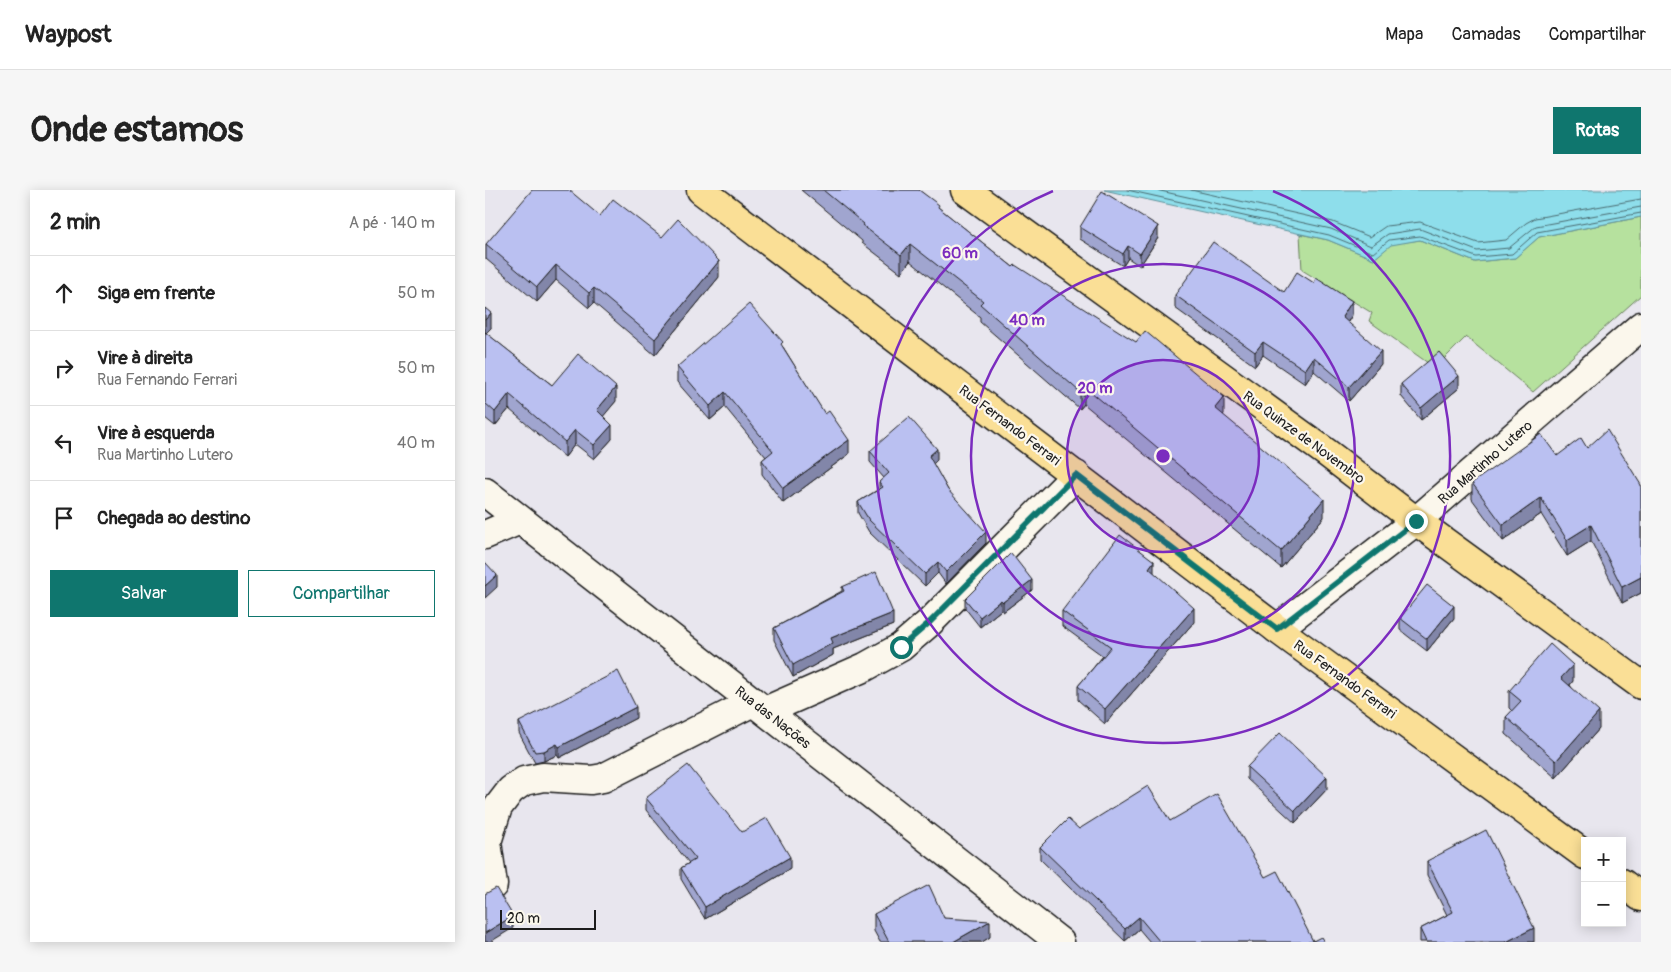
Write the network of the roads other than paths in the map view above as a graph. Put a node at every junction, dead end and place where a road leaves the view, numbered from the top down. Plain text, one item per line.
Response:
1 (701, 190) edge
2 (965, 190) edge
3 (1641, 326) edge
4 (1076, 475) junction
5 (485, 492) edge
6 (520, 520) junction
7 (1416, 521) junction
8 (485, 535) edge
9 (1277, 629) junction
10 (1641, 685) edge
11 (759, 706) junction
12 (1581, 852) edge
13 (493, 886) dead end
14 (1626, 886) edge
15 (1641, 897) edge
16 (1047, 939) edge

1 - 4 main road, Rua Fernando Ferrari
2 - 7 main road, Rua Quinze de Novembro
3 - 7 street, Rua Martinho Lutero
4 - 9 main road, Rua Fernando Ferrari
4 - 11 street
5 - 6 street, Rua das Nações
6 - 8 street
6 - 11 street, Rua das Nações
7 - 9 street, Rua Martinho Lutero
7 - 10 main road, Rua Quinze de Novembro
9 - 12 main road, Rua Fernando Ferrari
11 - 13 street
11 - 16 street, Rua das Nações
14 - 15 main road

